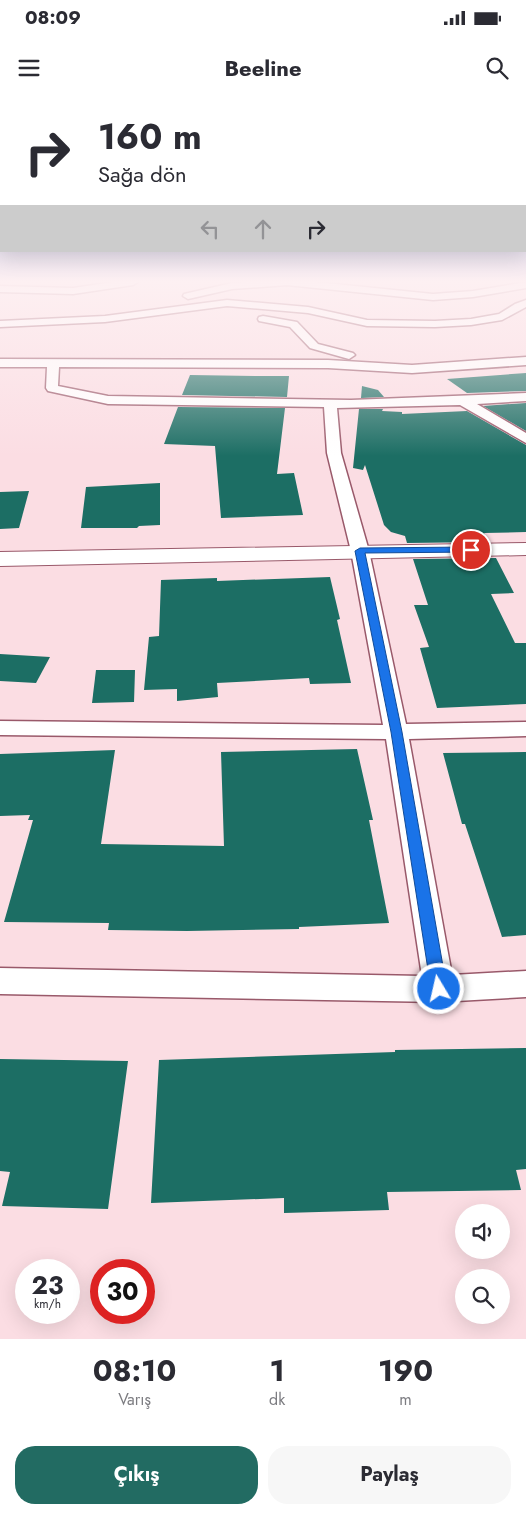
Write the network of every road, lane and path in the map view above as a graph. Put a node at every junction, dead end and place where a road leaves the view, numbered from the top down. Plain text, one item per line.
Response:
1 (308, 340) edge
2 (526, 361) edge
3 (0, 363) edge
4 (52, 363) junction
5 (412, 369) junction
6 (526, 398) edge
7 (463, 402) junction
8 (384, 403) junction
9 (330, 404) junction
10 (526, 439) edge
11 (526, 549) edge
12 (360, 551) junction
13 (0, 559) edge
14 (0, 728) edge
15 (526, 729) edge
16 (396, 732) junction
17 (0, 981) edge
18 (526, 984) edge
19 (439, 989) junction

1 - 5 street
2 - 5 street
3 - 4 street
4 - 5 street
4 - 9 street
5 - 8 street
6 - 7 street
7 - 8 street
7 - 10 street
8 - 9 street
9 - 12 street
11 - 12 street
12 - 13 street
12 - 16 street
14 - 16 street
15 - 16 street
16 - 19 street
17 - 19 street
18 - 19 street

